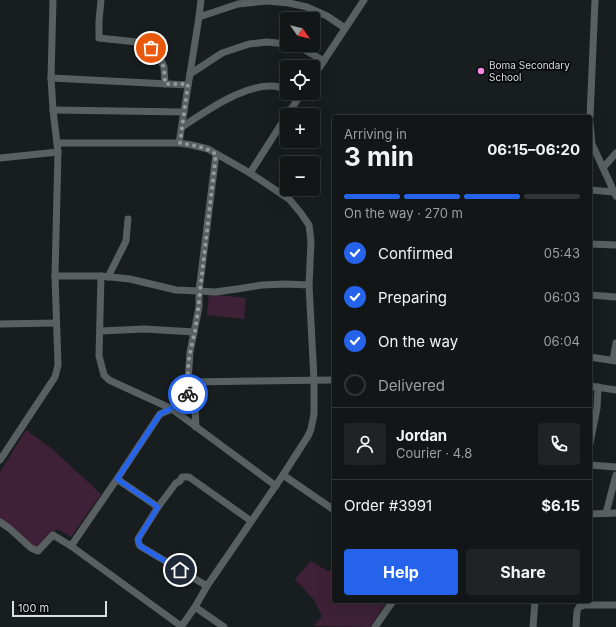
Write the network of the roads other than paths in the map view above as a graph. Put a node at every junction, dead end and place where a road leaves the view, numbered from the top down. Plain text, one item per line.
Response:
1 (53, 0) edge
2 (101, 0) edge
3 (201, 0) edge
4 (364, 0) edge
5 (595, 0) edge
6 (199, 17) junction
7 (346, 28) junction
8 (280, 44) edge
9 (308, 52) edge
10 (324, 61) junction
11 (320, 66) edge
12 (190, 74) junction
13 (51, 78) junction
14 (165, 84) junction
15 (188, 84) junction
16 (280, 88) edge
17 (53, 110) junction
18 (184, 112) junction
19 (590, 115) edge
20 (280, 126) edge
21 (182, 127) junction
22 (57, 143) junction
23 (180, 143) junction
24 (592, 144) edge
25 (58, 152) junction
26 (616, 153) edge
27 (216, 154) junction
28 (0, 158) edge
29 (603, 168) junction
30 (250, 172) junction
31 (592, 190) edge
32 (615, 194) edge
33 (128, 219) dead end
34 (592, 244) edge
35 (616, 246) edge
36 (55, 276) junction
37 (105, 277) junction
38 (309, 285) junction
39 (200, 291) junction
40 (592, 295) edge
41 (616, 297) edge
42 (56, 323) junction
43 (0, 324) edge
44 (100, 331) junction
45 (194, 332) junction
46 (616, 343) edge
47 (592, 357) edge
48 (614, 361) edge
49 (314, 380) junction
50 (332, 380) edge
51 (188, 382) junction
52 (592, 386) edge
53 (598, 387) junction
54 (191, 390) junction
55 (616, 390) edge
56 (172, 409) junction
57 (196, 427) junction
58 (592, 433) edge
59 (0, 460) edge
60 (592, 465) edge
61 (616, 467) edge
62 (616, 475) edge
63 (282, 476) junction
64 (117, 479) junction
65 (276, 486) junction
66 (158, 507) junction
67 (332, 509) edge
68 (606, 513) junction
69 (616, 513) edge
70 (592, 514) edge
71 (251, 521) junction
72 (0, 522) edge
73 (71, 546) junction
74 (207, 586) junction
75 (392, 603) edge
76 (535, 603) edge
77 (616, 605) edge
78 (195, 607) junction
79 (181, 627) edge
80 (224, 627) edge
81 (375, 627) edge
82 (533, 627) edge
83 (576, 627) edge

1 - 13 street
2 - 14 street
3 - 6 street
4 - 7 street
5 - 19 street
6 - 7 street
6 - 12 street
7 - 10 street
8 - 12 street
9 - 10 street
10 - 11 street
12 - 15 street
13 - 14 street
13 - 17 street
14 - 15 street
15 - 18 street
16 - 21 street
17 - 18 street
17 - 22 street
18 - 21 street
20 - 30 street
21 - 23 street
22 - 23 street
22 - 25 street
23 - 27 street
24 - 29 street
25 - 28 street
25 - 36 street
26 - 29 street
27 - 30 street
27 - 39 street
29 - 32 street
30 - 38 street
31 - 32 street
33 - 37 street
34 - 35 street
36 - 37 street
36 - 42 street
37 - 39 street
37 - 44 street
38 - 39 street
38 - 49 street
39 - 45 street
40 - 41 street
42 - 43 street
42 - 59 street
44 - 45 street
44 - 56 street
45 - 51 street
46 - 48 street
47 - 48 street
49 - 50 street
49 - 51 street
49 - 63 street
51 - 54 street
52 - 53 street
53 - 55 street
53 - 58 street
54 - 56 street
54 - 57 street
56 - 57 street
56 - 64 street
57 - 65 street
60 - 61 street
62 - 68 street
63 - 65 street
63 - 67 street
64 - 66 street
64 - 73 street
65 - 71 street
66 - 71 street
66 - 74 street
68 - 69 street
68 - 70 street
71 - 74 street
72 - 73 street
73 - 79 street
74 - 78 street
75 - 81 street
76 - 82 street
77 - 83 street
78 - 79 street
78 - 80 street

